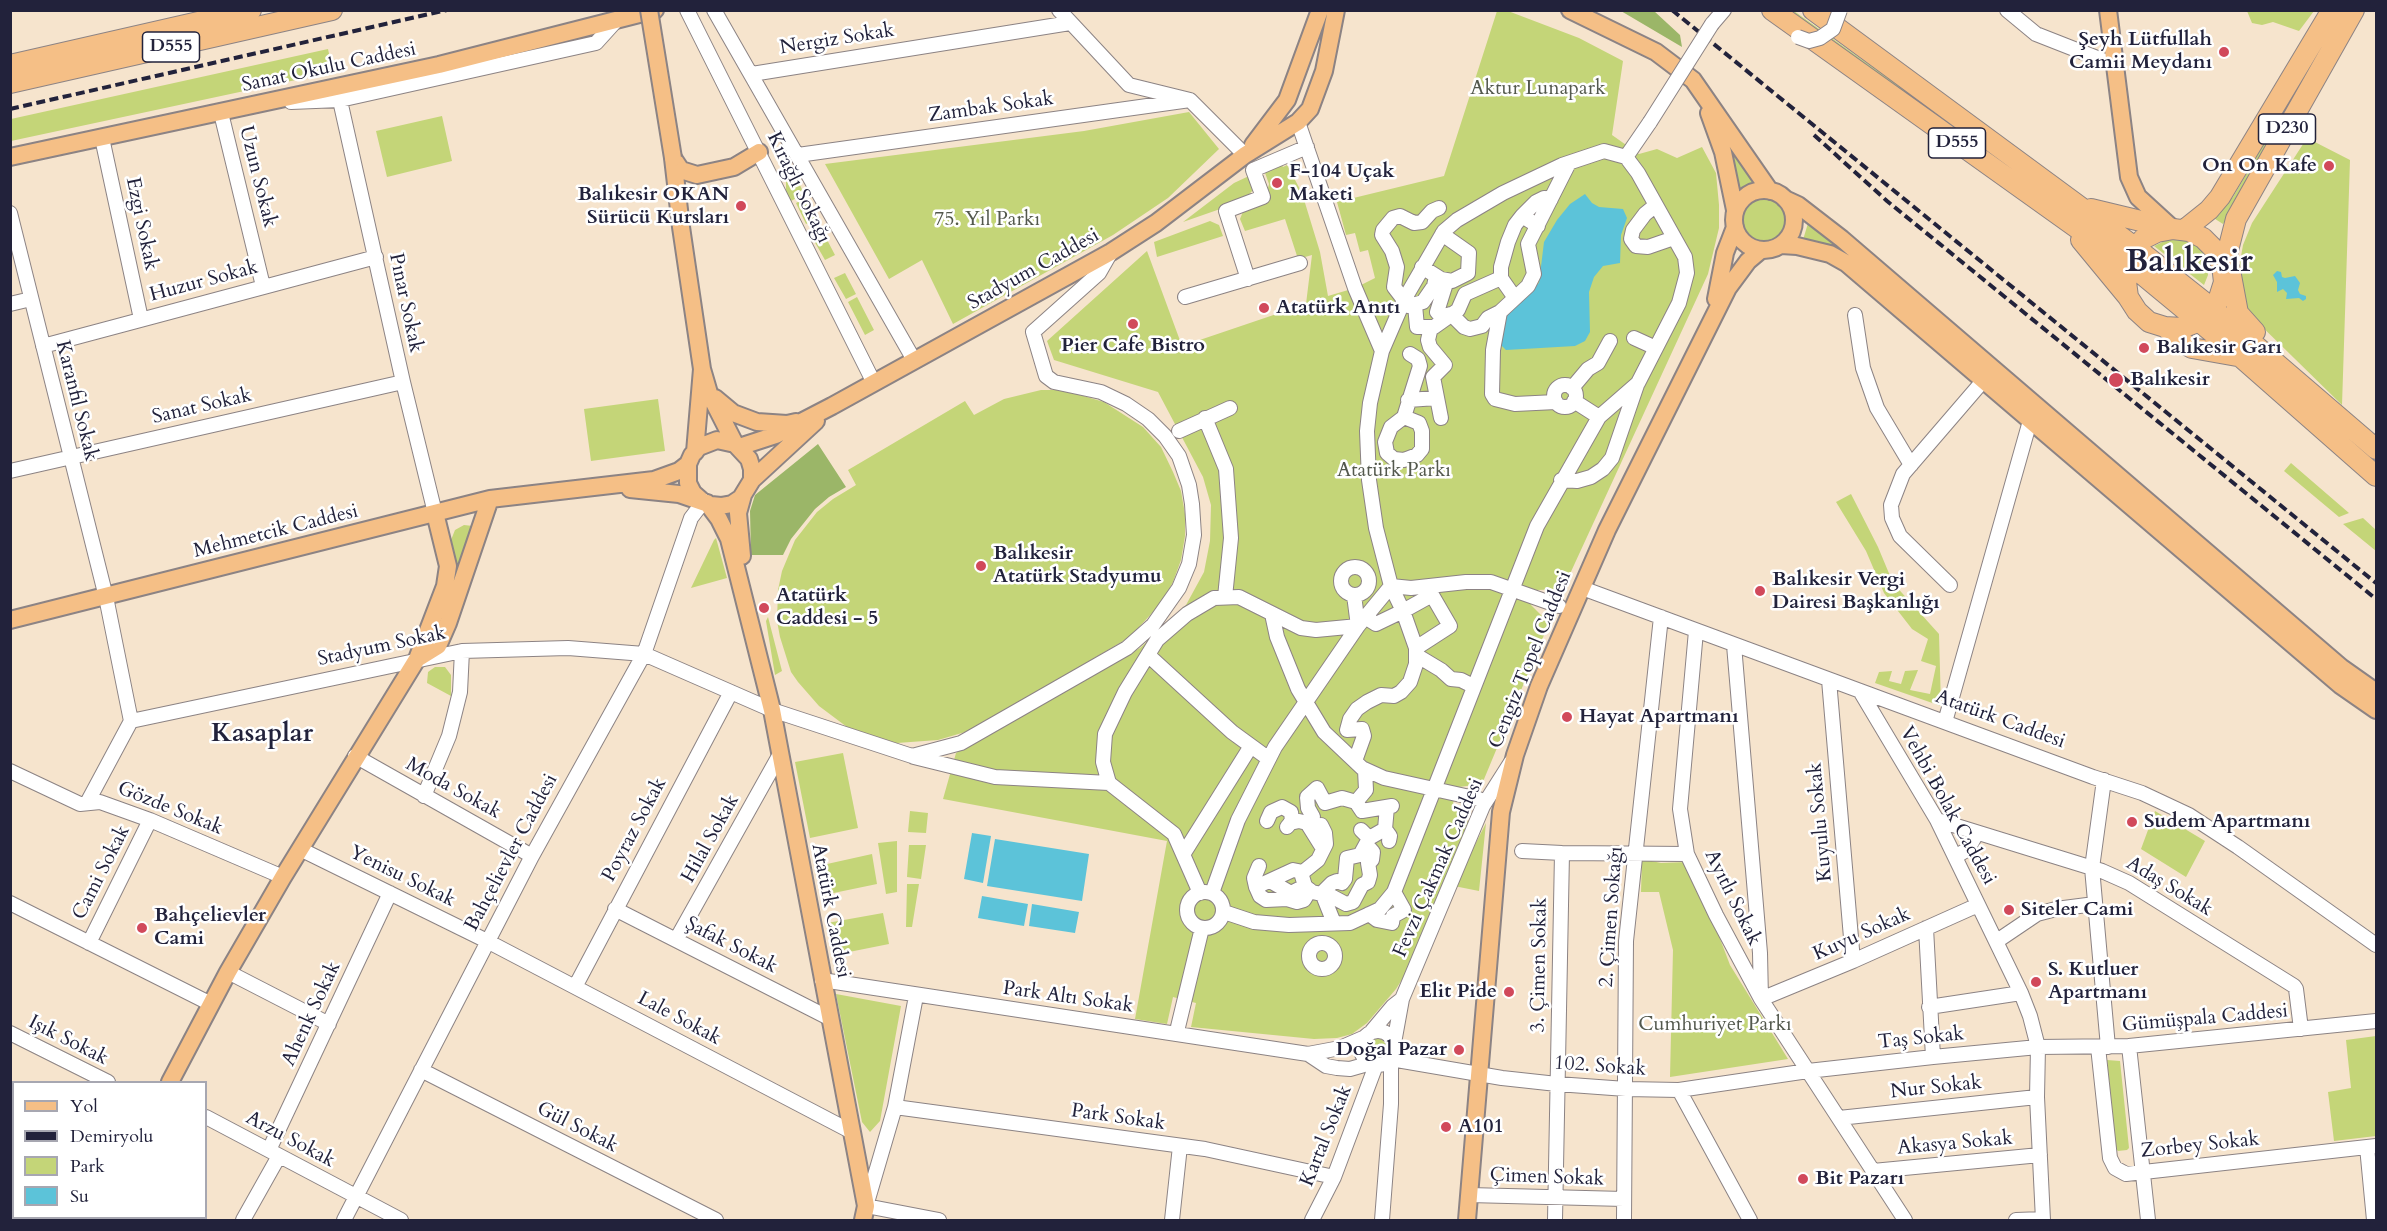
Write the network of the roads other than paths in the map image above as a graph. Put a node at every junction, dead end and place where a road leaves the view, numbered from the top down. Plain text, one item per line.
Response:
1 (251, 10) edge
2 (649, 10) edge
3 (655, 10) edge
4 (687, 10) edge
5 (714, 10) edge
6 (1059, 10) edge
7 (1320, 10) edge
8 (1336, 10) edge
9 (1570, 10) edge
10 (1724, 10) edge
11 (1759, 10) edge
12 (1772, 10) edge
13 (1813, 10) edge
14 (1840, 10) edge
15 (2007, 10) edge
16 (2108, 10) edge
17 (2354, 10) edge
18 (2331, 11) edge
19 (323, 12) edge
20 (1070, 22) junction
21 (10, 64) edge
22 (2115, 65) junction
23 (752, 74) junction
24 (2303, 79) junction
25 (1693, 80) junction
26 (10, 83) edge
27 (339, 94) junction
28 (1190, 100) junction
29 (221, 112) junction
30 (1298, 122) junction
31 (102, 138) junction
32 (1307, 147) junction
33 (759, 152) junction
34 (798, 155) junction
35 (1245, 155) junction
36 (10, 157) edge
37 (1626, 157) junction
38 (673, 158) junction
39 (1569, 163) junction
40 (1778, 195) junction
41 (1551, 199) junction
42 (1656, 205) junction
43 (2082, 207) junction
44 (1439, 208) dead end
45 (1735, 210) junction
46 (10, 213) edge
47 (1522, 216) junction
48 (2061, 218) junction
49 (1538, 226) junction
50 (1735, 227) junction
51 (2179, 229) junction
52 (1442, 234) junction
53 (1674, 238) junction
54 (1781, 245) junction
55 (1761, 250) junction
56 (2228, 250) junction
57 (1111, 252) junction
58 (376, 257) junction
59 (2135, 262) junction
60 (1299, 263) dead end
61 (1422, 267) junction
62 (2223, 270) junction
63 (1464, 276) junction
64 (1442, 278) junction
65 (1501, 278) junction
66 (1248, 279) junction
67 (263, 286) junction
68 (1466, 294) junction
69 (1185, 297) dead end
70 (2128, 297) junction
71 (1515, 298) junction
72 (31, 299) junction
73 (10, 304) edge
74 (1407, 304) junction
75 (1500, 312) junction
76 (1451, 314) junction
77 (1855, 315) dead end
78 (2204, 318) junction
79 (141, 319) junction
80 (1711, 321) junction
81 (1431, 327) junction
82 (2165, 327) junction
83 (1634, 338) dead end
84 (1610, 341) dead end
85 (43, 346) junction
86 (1656, 348) junction
87 (1382, 351) junction
88 (1410, 354) dead end
89 (2242, 358) junction
90 (914, 360) junction
91 (702, 369) junction
92 (1983, 381) junction
93 (402, 382) junction
94 (874, 383) junction
95 (1638, 383) junction
96 (709, 393) junction
97 (1573, 395) junction
98 (1437, 398) junction
99 (1408, 400) junction
100 (2326, 404) junction
101 (832, 406) junction
102 (1230, 408) dead end
103 (1404, 417) dead end
104 (1599, 417) junction
105 (1205, 418) junction
106 (1440, 418) dead end
107 (803, 420) junction
108 (2030, 421) junction
109 (1179, 431) dead end
110 (737, 445) junction
111 (2376, 449) edge
112 (69, 456) junction
113 (691, 458) junction
114 (1911, 465) junction
115 (10, 471) edge
116 (2376, 476) edge
117 (752, 480) junction
118 (1561, 480) junction
119 (553, 490) junction
120 (743, 495) junction
121 (489, 499) junction
122 (704, 501) junction
123 (435, 513) junction
124 (1386, 569) junction
125 (1368, 575) junction
126 (1950, 585) dead end
127 (1391, 586) junction
128 (1581, 588) junction
129 (1512, 589) junction
130 (1431, 591) junction
131 (1354, 594) junction
132 (106, 597) junction
133 (1225, 597) junction
134 (1559, 606) dead end
135 (748, 611) junction
136 (1403, 611) junction
137 (1272, 614) junction
138 (1661, 617) junction
139 (10, 620) edge
140 (1362, 621) junction
141 (1696, 631) junction
142 (1734, 645) junction
143 (462, 651) junction
144 (1416, 652) junction
145 (644, 654) junction
146 (1148, 655) junction
147 (417, 659) junction
148 (1829, 680) junction
149 (1473, 686) junction
150 (1860, 691) junction
151 (731, 692) junction
152 (2376, 692) edge
153 (1306, 702) junction
154 (772, 710) junction
155 (2376, 710) edge
156 (131, 721) junction
157 (1945, 722) junction
158 (1251, 746) junction
159 (1515, 755) junction
160 (355, 756) junction
161 (779, 756) junction
162 (912, 756) junction
163 (1269, 759) junction
164 (1360, 765) junction
165 (10, 771) edge
166 (2104, 780) junction
167 (1109, 783) junction
168 (1433, 789) junction
169 (424, 796) junction
170 (1479, 799) dead end
171 (1356, 802) junction
172 (87, 803) junction
173 (150, 820) junction
174 (1937, 820) junction
175 (1268, 821) dead end
176 (1361, 830) dead end
177 (1977, 833) junction
178 (1328, 843) junction
179 (300, 849) junction
180 (1522, 851) dead end
181 (1184, 853) junction
182 (1562, 853) junction
183 (1635, 854) junction
184 (1687, 854) junction
185 (532, 856) junction
186 (1955, 857) junction
187 (1259, 866) dead end
188 (2092, 868) junction
189 (1303, 872) junction
190 (283, 876) junction
191 (1270, 881) junction
192 (1256, 887) junction
193 (1312, 890) junction
194 (1394, 892) junction
195 (390, 893) junction
196 (1206, 893) junction
197 (10, 903) edge
198 (1978, 904) junction
199 (2087, 905) dead end
200 (615, 909) junction
201 (1224, 912) junction
202 (1369, 914) junction
203 (1329, 923) junction
204 (1202, 928) junction
205 (1926, 928) junction
206 (2000, 939) dead end
207 (676, 940) junction
208 (487, 941) junction
209 (89, 943) junction
210 (1324, 943) dead end
211 (2376, 945) edge
212 (1853, 961) junction
213 (228, 972) junction
214 (822, 980) junction
215 (575, 987) junction
216 (2021, 993) junction
217 (916, 996) junction
218 (1402, 999) junction
219 (1761, 999) junction
220 (211, 1005) junction
221 (1929, 1007) junction
222 (829, 1018) junction
223 (2376, 1021) edge
224 (329, 1024) junction
225 (1178, 1027) dead end
226 (2301, 1029) junction
227 (10, 1034) edge
228 (1368, 1035) junction
229 (1394, 1043) junction
230 (2129, 1046) junction
231 (2038, 1047) junction
232 (2103, 1047) junction
233 (1308, 1054) junction
234 (1933, 1057) junction
235 (1390, 1059) junction
236 (1374, 1064) junction
237 (421, 1070) junction
238 (1808, 1071) junction
239 (1480, 1073) junction
240 (104, 1081) edge
241 (171, 1081) edge
242 (1557, 1084) junction
243 (1626, 1089) junction
244 (1679, 1090) junction
245 (2037, 1097) junction
246 (895, 1107) junction
247 (1839, 1118) junction
248 (207, 1119) edge
249 (852, 1132) junction
250 (1180, 1146) junction
251 (2372, 1146) edge
252 (274, 1153) junction
253 (2040, 1155) junction
254 (1873, 1171) junction
255 (2143, 1172) junction
256 (1334, 1177) junction
257 (1469, 1195) junction
258 (356, 1197) junction
259 (1556, 1198) junction
260 (1624, 1199) junction
261 (865, 1213) edge
262 (2043, 1220) edge
263 (243, 1221) edge
264 (344, 1221) edge
265 (401, 1221) edge
266 (716, 1221) edge
267 (939, 1221) edge
268 (1172, 1221) edge
269 (1312, 1221) edge
270 (1382, 1221) edge
271 (1467, 1221) edge
272 (1555, 1221) edge
273 (1624, 1221) edge
274 (1750, 1221) edge
275 (1905, 1221) edge
276 (2016, 1221) edge
277 (2148, 1221) edge
278 (2374, 1221) edge

1 - 21 highway, D555
2 - 38 main road, bridge
3 - 27 main road, Sanat Okulu Caddesi
4 - 33 street, Kırağlı Sokağı
5 - 23 street, Kırağlı Sokağı
6 - 20 street
7 - 35 main road
8 - 30 main road
9 - 25 main road, Cengiz Topel Caddesi
10 - 37 street, bridge
11 - 14 street, bridge
12 - 48 highway, D555
13 - 43 highway, D555
15 - 22 street
16 - 22 main road
17 - 24 highway, D230
18 - 24 highway, D230
19 - 26 highway, D555
20 - 23 street, Nergiz Sokak
20 - 28 street
22 - 51 main road
23 - 34 street, Kırağlı Sokağı
24 - 51 highway, D230
24 - 56 highway, D230
25 - 40 main road, Cengiz Topel Caddesi
25 - 45 main road, Cengiz Topel Caddesi
27 - 29 main road, Sanat Okulu Caddesi
27 - 58 street, Pınar Sokak
28 - 34 street, Zambak Sokak
28 - 35 street
29 - 31 main road, Sanat Okulu Caddesi
29 - 67 street, Uzun Sokak
30 - 32 street
30 - 35 main road
31 - 36 main road, Sanat Okulu Caddesi
31 - 79 street, Ezgi Sokak
32 - 66 street
32 - 87 street
33 - 38 main road
33 - 94 street, Kırağlı Sokağı
34 - 90 street, Kırağlı Sokağı
35 - 57 main road, Stadyum Caddesi
37 - 39 street
37 - 42 street
38 - 91 main road
39 - 41 street
39 - 52 street
40 - 45 main road
40 - 54 main road, Cengiz Topel Caddesi
40 - 152 main road
41 - 47 street
41 - 49 street
42 - 53 street
42 - 53 street
43 - 51 highway, D555
43 - 59 highway
44 - 74 street
45 - 50 main road, Cengiz Topel Caddesi
46 - 72 street, Karanfil Sokak
47 - 49 street
47 - 65 street
48 - 59 highway, D555
48 - 70 highway
49 - 71 street
50 - 55 main road
50 - 80 main road, Cengiz Topel Caddesi
51 - 59 highway
51 - 62 highway
52 - 61 street
52 - 63 street
53 - 86 street
54 - 55 main road
54 - 92 main road
55 - 80 main road, Cengiz Topel Caddesi
56 - 62 highway
56 - 100 highway, D230
57 - 90 main road, Stadyum Caddesi
57 - 162 street
58 - 67 street, Huzur Sokak
58 - 93 street, Pınar Sokak
59 - 70 highway
59 - 78 highway
59 - 78 highway, D555
60 - 66 street
61 - 64 street
61 - 74 street
62 - 78 highway
63 - 64 street
63 - 68 street
64 - 74 street
64 - 76 street
65 - 68 street
65 - 71 street
66 - 69 street
67 - 79 street, Huzur Sokak
68 - 76 street
70 - 82 highway
71 - 75 street
72 - 73 street
72 - 85 street, Karanfil Sokak
74 - 81 street
74 - 87 street
75 - 76 street
75 - 97 street
76 - 81 street
77 - 114 street
78 - 82 highway
78 - 89 highway
78 - 100 highway
79 - 85 street, Huzur Sokak
80 - 128 main road, Cengiz Topel Caddesi
81 - 98 street
82 - 89 highway
83 - 86 street
84 - 97 street
85 - 112 street, Karanfil Sokak
86 - 95 street
87 - 124 street
88 - 99 street
89 - 116 highway
90 - 94 main road, Stadyum Caddesi
91 - 96 main road
91 - 113 main road
92 - 108 main road
92 - 114 street
93 - 112 street, Sanat Sokak
93 - 123 street, Pınar Sokak
94 - 101 main road, Stadyum Caddesi
95 - 104 street
95 - 118 street
96 - 107 main road
96 - 110 main road
97 - 104 street
98 - 99 street
98 - 106 street
99 - 103 street
100 - 111 highway, D230
101 - 107 main road
101 - 117 main road
102 - 105 street
104 - 118 street
105 - 109 street
105 - 133 street
107 - 110 main road
108 - 155 main road
108 - 157 street
110 - 113 main road
110 - 117 main road
112 - 115 street, Sanat Sokak
112 - 132 street, Karanfil Sokak
113 - 119 main road
113 - 122 main road
114 - 126 street
117 - 120 main road
118 - 129 street
119 - 121 main road, Mehmetcik Caddesi
119 - 122 main road
120 - 122 main road
120 - 135 main road
121 - 123 main road, Mehmetcik Caddesi
121 - 147 main road
122 - 135 main road
122 - 145 street, Bahçelievler Caddesi
123 - 132 main road, Mehmetcik Caddesi
123 - 147 main road
124 - 125 street
124 - 127 street
125 - 131 street
125 - 131 street
127 - 130 street
127 - 136 street
127 - 140 street
128 - 138 street, Atatürk Caddesi
128 - 159 main road, Cengiz Topel Caddesi
129 - 130 street
129 - 134 street
129 - 149 street
130 - 136 street
130 - 144 street
131 - 140 street
132 - 139 main road, Mehmetcik Caddesi
132 - 156 street, Karanfil Sokak
133 - 137 street
133 - 146 street
135 - 154 main road, Atatürk Caddesi
136 - 140 street
136 - 144 street
137 - 140 street
137 - 153 street
138 - 141 street, Atatürk Caddesi
138 - 183 street, 2. Çimen Sokağı
140 - 153 street
141 - 142 street, Atatürk Caddesi
141 - 184 street, Ayıtlı Sokak
142 - 148 street, Atatürk Caddesi
142 - 219 street, Ayıtlı Sokak
143 - 145 street, Stadyum Sokak
143 - 147 street, Stadyum Sokak
143 - 169 street
144 - 149 street
144 - 164 street
145 - 151 street, Stadyum Sokak
145 - 185 street, Bahçelievler Caddesi
146 - 158 street
146 - 167 street
147 - 156 street, Stadyum Sokak
147 - 160 main road
148 - 150 street, Atatürk Caddesi
148 - 212 street, Kuyulu Sokak
149 - 168 street
150 - 157 street, Atatürk Caddesi
150 - 174 street, Vehbi Bolak Caddesi
151 - 154 street, Stadyum Sokak
151 - 200 street, Poyraz Sokak
153 - 163 street
153 - 164 street
154 - 161 main road, Atatürk Caddesi
154 - 162 street, Stadyum Sokak
156 - 172 street
157 - 166 street, Atatürk Caddesi
158 - 163 street
158 - 181 street
159 - 218 street, Fevzi Çakmak Caddesi
159 - 239 main road, Cengiz Topel Caddesi
160 - 169 street, Moda Sokak
160 - 179 main road
161 - 207 street, Hilal Sokak
161 - 214 main road, Atatürk Caddesi
162 - 167 street, Stadyum Sokak
163 - 196 street
164 - 168 street
164 - 171 street
165 - 172 street, Gözde Sokak
166 - 188 street
166 - 211 street, Atatürk Caddesi
167 - 181 street
168 - 170 street
168 - 194 street
169 - 185 street, Moda Sokak
171 - 176 street
171 - 178 street
172 - 173 street, Gözde Sokak
173 - 190 street, Gözde Sokak
173 - 209 street, Cami Sokak
174 - 177 street, Adaş Sokak
174 - 186 street, Vehbi Bolak Caddesi
175 - 178 street
177 - 186 street
177 - 188 street, Adaş Sokak
178 - 189 street
179 - 190 main road
179 - 195 street, Yenisu Sokak
180 - 182 street
181 - 196 street
182 - 183 street
182 - 242 street, 3. Çimen Sokak
183 - 184 street
183 - 243 street, 2. Çimen Sokağı
184 - 219 street, Ayıtlı Sokak
185 - 208 street, Bahçelievler Caddesi
186 - 198 street, Vehbi Bolak Caddesi
187 - 192 street
188 - 226 street, Adaş Sokak
188 - 232 street
189 - 191 street
189 - 193 street
190 - 213 main road
191 - 192 street
191 - 193 street
192 - 193 street
193 - 193 street
193 - 203 street
194 - 202 street
194 - 202 street
195 - 208 street, Yenisu Sokak
195 - 224 street, Ahenk Sokak
196 - 201 street
196 - 204 street
197 - 209 street
198 - 205 street, Kuyu Sokak
198 - 216 street, Vehbi Bolak Caddesi
199 - 206 street
200 - 207 street, Şafak Sokak
200 - 215 street, Poyraz Sokak
201 - 203 street
201 - 204 street
202 - 203 street
203 - 210 street
204 - 225 street
205 - 212 street, Kuyu Sokak
205 - 221 street
207 - 222 street, Şafak Sokak
208 - 215 street, Lale Sokak
208 - 237 street, Bahçelievler Caddesi
209 - 220 street
212 - 219 street, Kuyu Sokak
213 - 220 main road
213 - 224 street
214 - 217 street, Park Altı Sokak
214 - 222 main road, Atatürk Caddesi
215 - 249 street, Lale Sokak
216 - 221 street
216 - 231 street, Vehbi Bolak Caddesi
217 - 233 street, Park Altı Sokak
217 - 246 street
218 - 228 street
218 - 229 street
219 - 238 street, Ayıtlı Sokak
220 - 241 main road
221 - 234 street
222 - 249 main road, Atatürk Caddesi
223 - 226 street, Gümüşpala Caddesi
224 - 252 street, Ahenk Sokak
226 - 230 street, Gümüşpala Caddesi
227 - 240 street, Işık Sokak
228 - 229 street
228 - 233 street
228 - 236 street
229 - 235 street
230 - 232 street, Gümüşpala Caddesi
230 - 255 street
231 - 232 street, Gümüşpala Caddesi
231 - 234 street, Taş Sokak
231 - 245 street, Vehbi Bolak Caddesi
232 - 255 street, Zorbey Sokak
233 - 236 street
234 - 238 street, Taş Sokak
235 - 236 street
235 - 239 street, 102. Sokak
235 - 270 street
236 - 256 street, Kartal Sokak
237 - 258 street, Bahçelievler Caddesi
237 - 266 street, Gül Sokak
238 - 244 street, 102. Sokak
238 - 247 street, Ayıtlı Sokak
239 - 242 street, 102. Sokak
239 - 257 main road, Cengiz Topel Caddesi
242 - 243 street, 102. Sokak
242 - 259 street, 3. Çimen Sokak
243 - 244 street, 102. Sokak
243 - 260 street, 2. Çimen Sokağı
244 - 274 street
245 - 247 street, Nur Sokak
245 - 253 street, Vehbi Bolak Caddesi
246 - 250 street, Park Sokak
246 - 261 street
247 - 254 street, Ayıtlı Sokak
248 - 252 street, Arzu Sokak
249 - 261 main road, Atatürk Caddesi
250 - 256 street, Park Sokak
250 - 268 street
251 - 255 street, Zorbey Sokak
251 - 278 street
252 - 258 street, Arzu Sokak
252 - 263 street, Ahenk Sokak
253 - 254 street, Akasya Sokak
253 - 262 street, Vehbi Bolak Caddesi
254 - 275 street, Ayıtlı Sokak
255 - 277 street
256 - 269 street, Kartal Sokak
257 - 259 street, Çimen Sokak
257 - 271 main road, Cengiz Topel Caddesi
258 - 264 street, Bahçelievler Caddesi
258 - 265 street, Arzu Sokak
259 - 260 street, Çimen Sokak
259 - 272 street, 3. Çimen Sokak
260 - 273 street, 2. Çimen Sokağı
261 - 267 street
262 - 276 street

